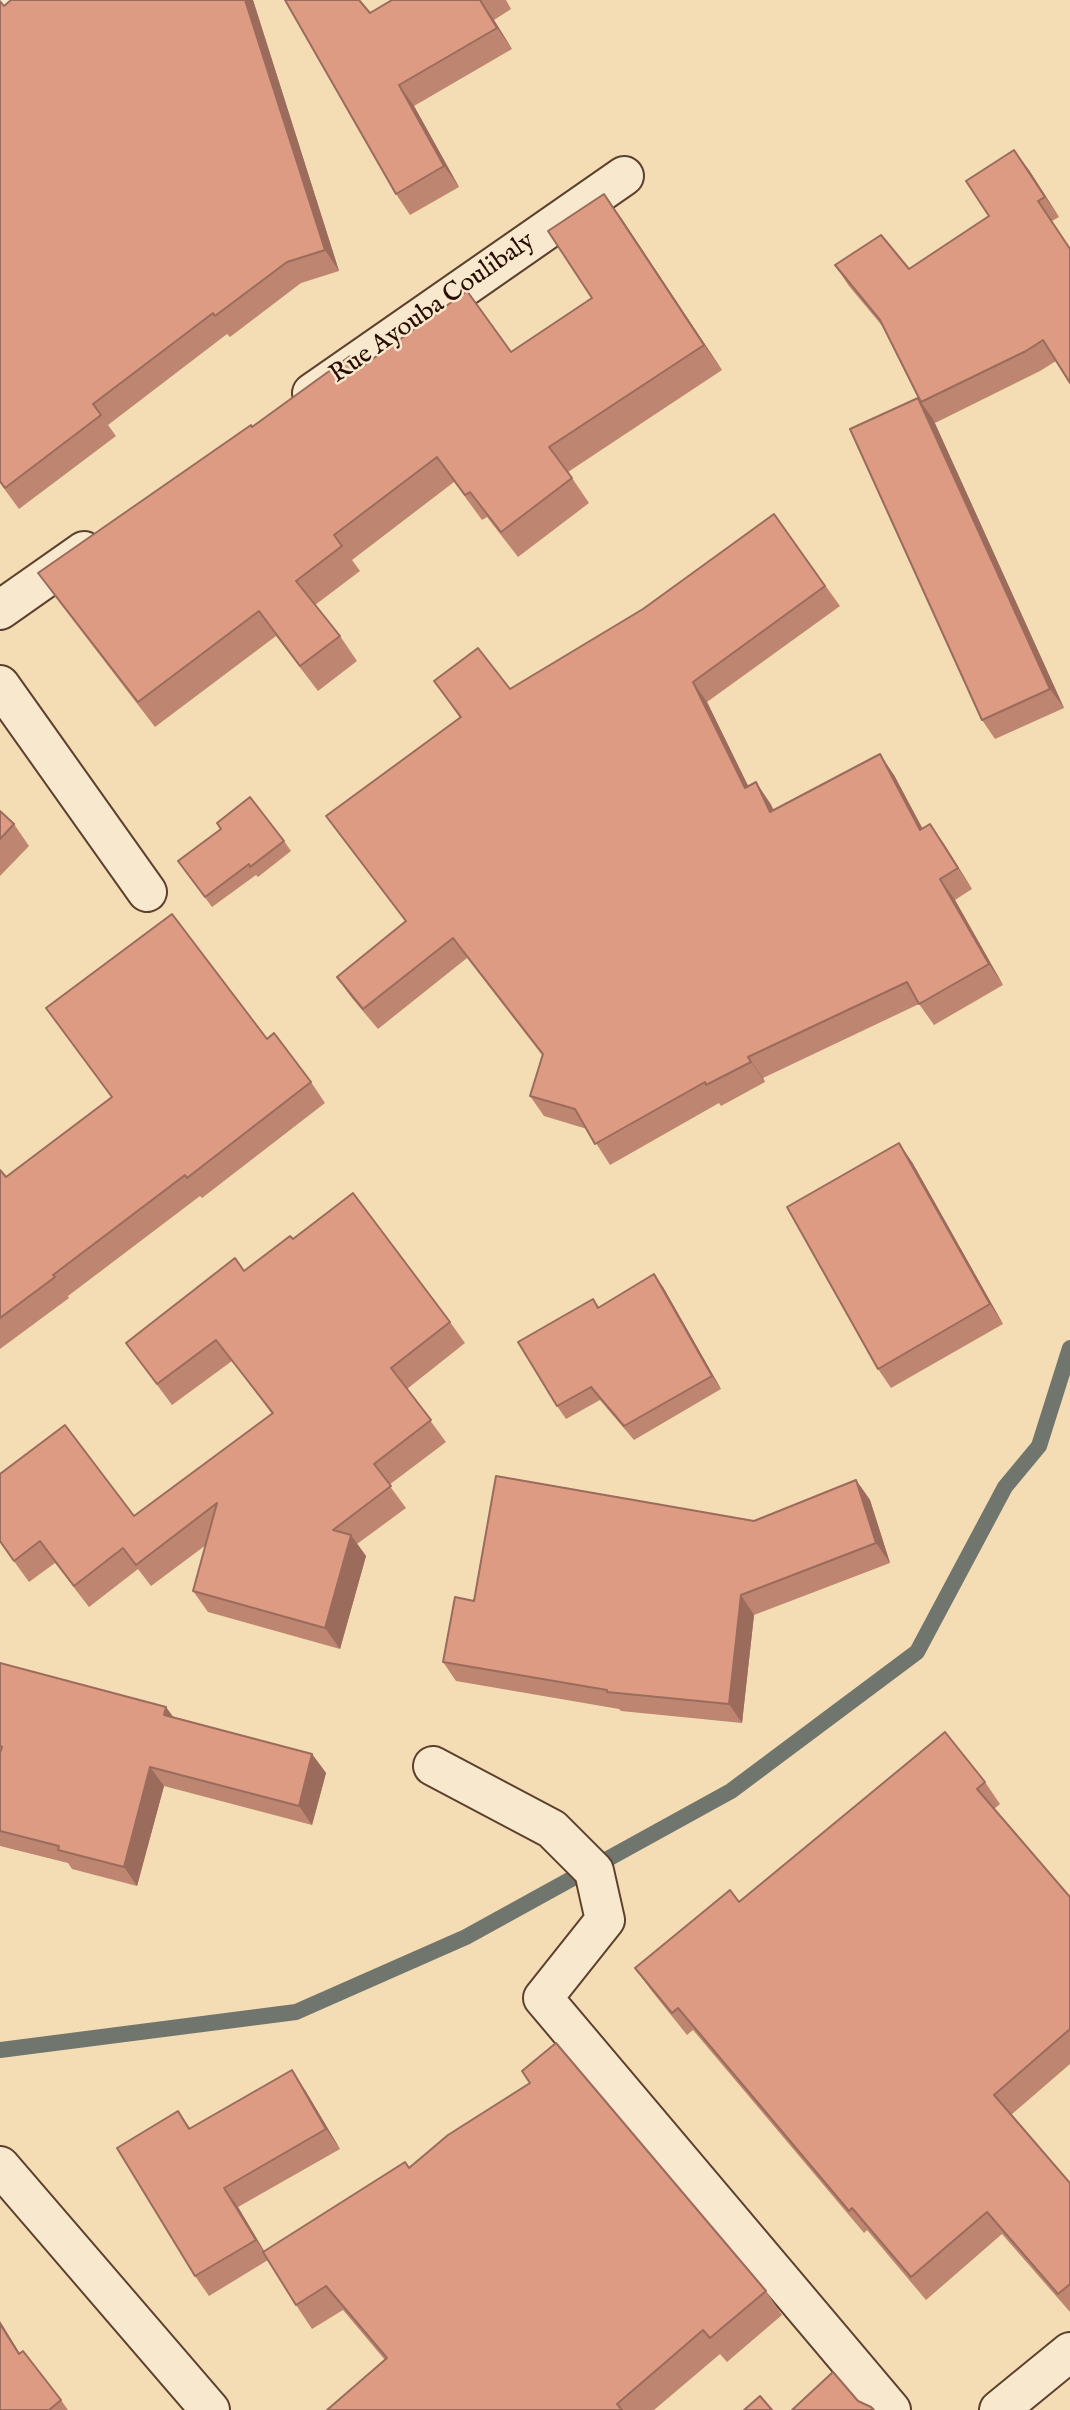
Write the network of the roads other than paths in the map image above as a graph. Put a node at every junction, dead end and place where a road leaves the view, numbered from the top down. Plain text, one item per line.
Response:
1 (624, 176) dead end
2 (284, 413) edge
3 (113, 531) edge
4 (0, 610) edge
5 (0, 685) edge
6 (147, 892) dead end
7 (433, 1766) dead end
8 (0, 2166) edge
9 (1070, 2352) edge
10 (210, 2410) edge
11 (891, 2410) edge
12 (999, 2410) edge

1 - 2 street, Rue Ayouba Coulibaly
3 - 4 street
5 - 6 street
7 - 11 street
8 - 10 street
9 - 12 street

